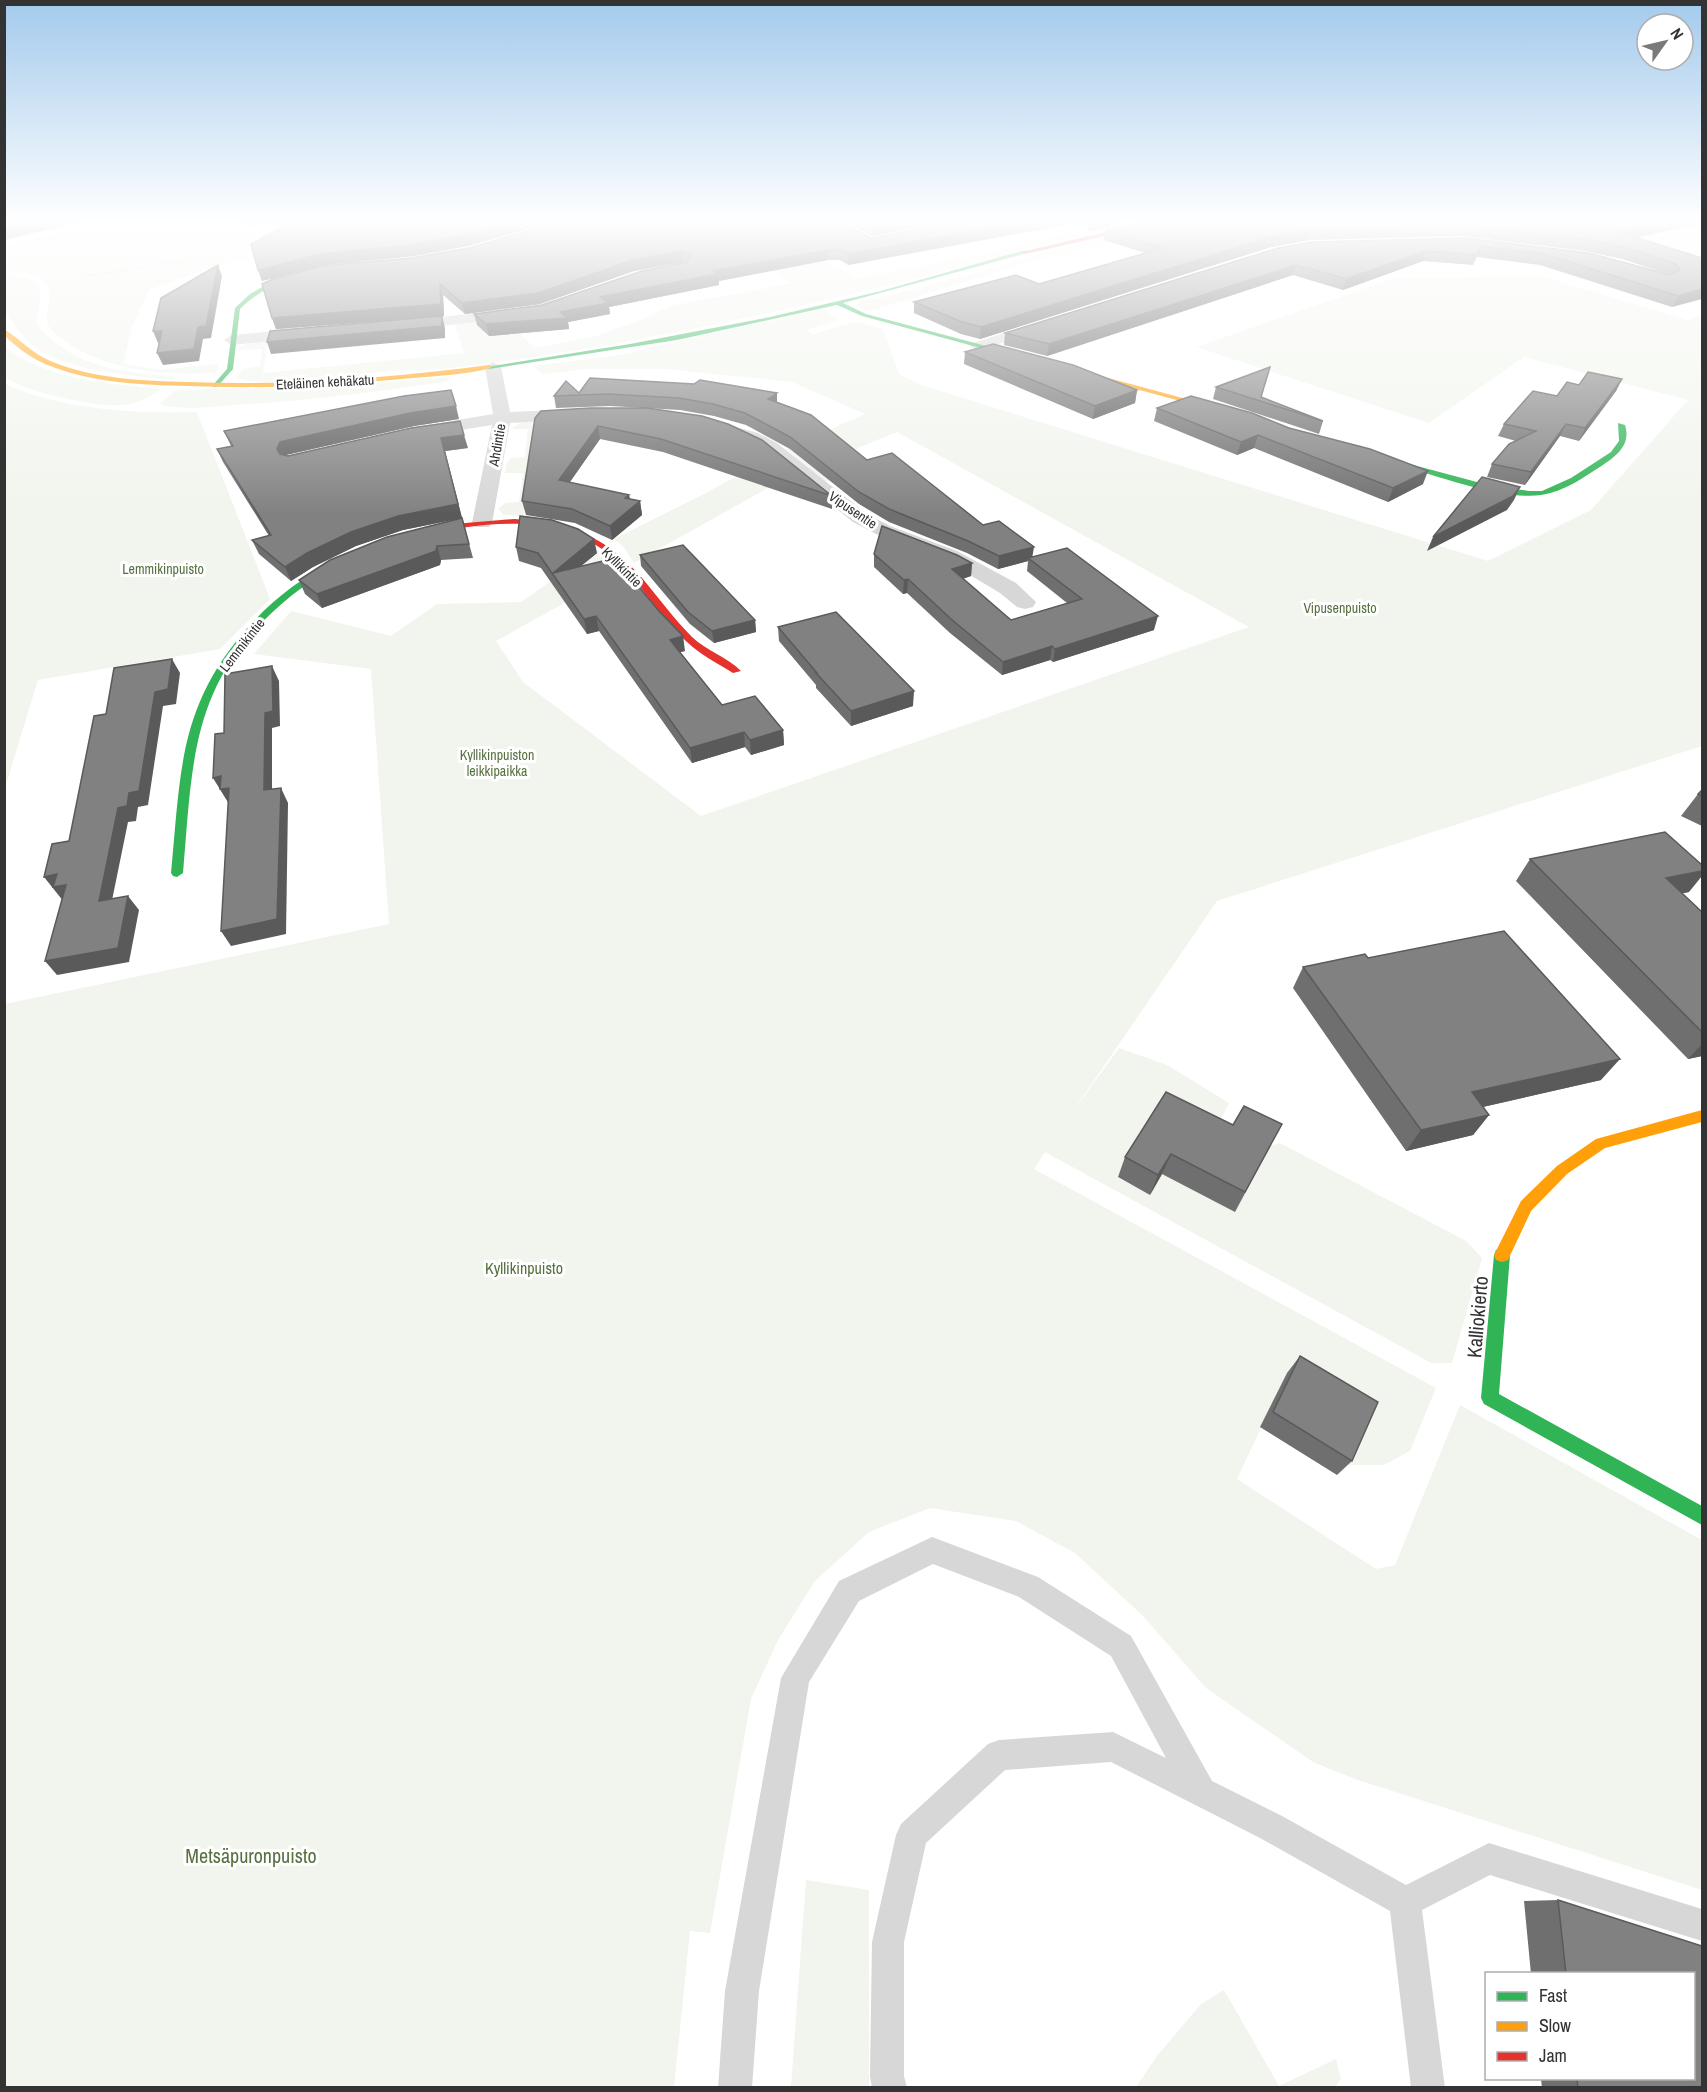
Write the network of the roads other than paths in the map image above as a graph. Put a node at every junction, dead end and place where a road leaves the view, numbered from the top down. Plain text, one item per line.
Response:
1 (235, 320) edge
2 (453, 320) edge
3 (763, 320) edge
4 (881, 320) edge
5 (1059, 320) edge
6 (386, 327) edge
7 (4, 331) edge
8 (327, 332) edge
9 (232, 340) junction
10 (978, 346) junction
11 (1034, 360) edge
12 (1056, 366) edge
13 (493, 367) junction
14 (215, 386) junction
15 (1233, 413) edge
16 (601, 414) edge
17 (502, 418) junction
18 (708, 423) edge
19 (1621, 425) dead end
20 (400, 435) edge
21 (1362, 453) edge
22 (482, 523) junction
23 (407, 538) edge
24 (357, 555) edge
25 (1025, 602) dead end
26 (736, 671) dead end
27 (177, 873) dead end
28 (1702, 1116) edge
29 (1702, 1516) edge
30 (1202, 1793) junction
31 (1405, 1902) junction
32 (1702, 1925) edge
33 (735, 2088) edge
34 (890, 2088) edge
35 (1428, 2088) edge

1 - 9 street
2 - 6 street
3 - 13 street, Eteläinen kehäkatu
4 - 10 street
5 - 10 street
7 - 14 street, Eteläinen kehäkatu
8 - 9 street
9 - 14 street
10 - 11 street
12 - 15 street
13 - 14 street, Eteläinen kehäkatu
13 - 17 street, Ahdintie
16 - 17 street
17 - 20 street
17 - 22 street, Ahdintie
18 - 25 street, Vipusentie
19 - 21 street
22 - 23 street
22 - 26 street, Kyllikintie
24 - 27 street, Lemmikintie
28 - 29 street, Kalliokierto
30 - 31 lane
30 - 33 lane
30 - 34 lane
31 - 32 lane
31 - 35 lane

